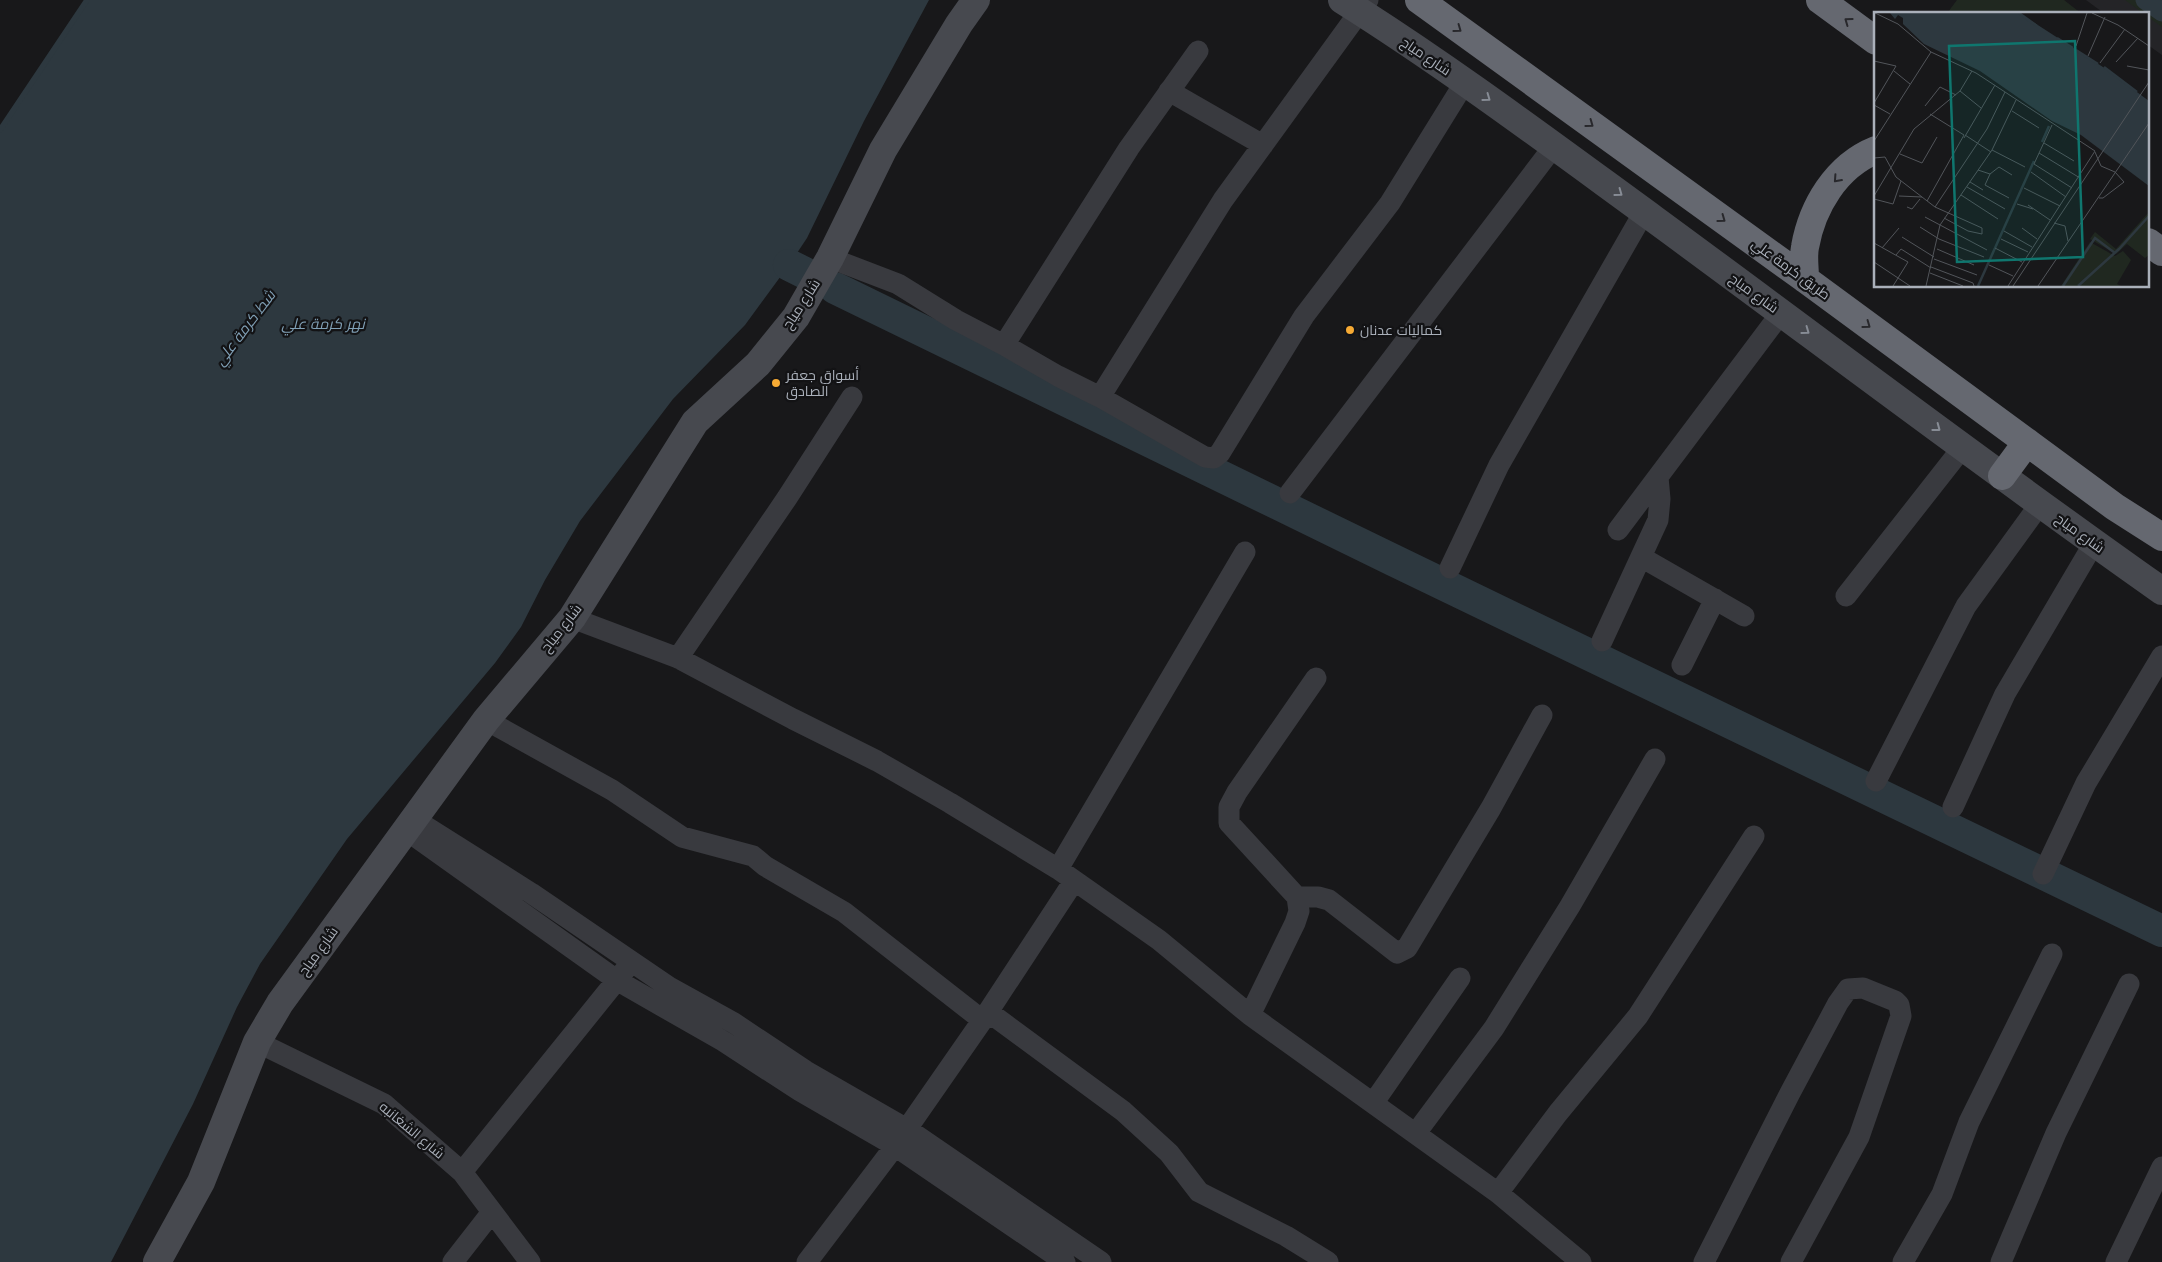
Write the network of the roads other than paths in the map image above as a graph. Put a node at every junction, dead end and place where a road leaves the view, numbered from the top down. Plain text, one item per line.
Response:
1 (976, 0) edge
2 (1419, 0) edge
3 (1820, 0) edge
4 (1357, 4) edge
5 (1874, 40) edge
6 (1198, 51) dead end
7 (1465, 82) junction
8 (1169, 91) junction
9 (1263, 145) junction
10 (1554, 146) junction
11 (1874, 151) edge
12 (1644, 212) junction
13 (2150, 243) edge
14 (2162, 252) edge
15 (830, 258) junction
16 (1805, 278) junction
17 (1781, 312) junction
18 (1004, 344) junction
19 (852, 397) dead end
20 (1100, 397) junction
21 (2027, 442) junction
22 (1963, 447) junction
23 (2002, 476) junction
24 (1658, 477) junction
25 (1290, 493) dead end
26 (2040, 504) junction
27 (1618, 530) dead end
28 (2162, 538) edge
29 (2094, 542) junction
30 (1245, 552) dead end
31 (1641, 557) junction
32 (1450, 568) dead end
33 (2162, 591) edge
34 (1846, 596) dead end
35 (1715, 599) junction
36 (1744, 616) dead end
37 (572, 618) junction
38 (1602, 641) dead end
39 (2162, 656) edge
40 (678, 658) junction
41 (1682, 665) dead end
42 (1316, 678) dead end
43 (1542, 715) dead end
44 (486, 720) junction
45 (1655, 759) dead end
46 (1876, 781) dead end
47 (1953, 807) dead end
48 (410, 824) junction
49 (1754, 836) dead end
50 (2043, 874) dead end
51 (1066, 875) junction
52 (1298, 897) junction
53 (2052, 954) dead end
54 (631, 962) junction
55 (1460, 978) dead end
56 (618, 980) junction
57 (2129, 984) dead end
58 (1250, 1014) junction
59 (984, 1018) junction
60 (257, 1042) junction
61 (1374, 1102) junction
62 (1416, 1133) junction
63 (901, 1138) junction
64 (2162, 1166) edge
65 (462, 1172) junction
66 (1498, 1193) junction
67 (492, 1212) junction
68 (1071, 1257) edge
69 (157, 1262) edge
70 (453, 1262) edge
71 (530, 1262) edge
72 (807, 1262) edge
73 (1101, 1262) edge
74 (1328, 1262) edge
75 (1581, 1262) edge
76 (1704, 1262) edge
77 (1791, 1262) edge
78 (1903, 1262) edge
79 (2001, 1262) edge
80 (2116, 1262) edge

1 - 15 street, شارع مياح
2 -> 16 highway, طريق كرمة علي
5 -> 3 highway
4 - 7 street, شارع مياح
4 - 9 street
6 - 8 street
7 -> 10 street, شارع مياح
7 - 20 street
8 - 9 street
8 - 18 street
9 - 20 street
10 -> 12 street, شارع مياح
10 - 25 street
11 -> 16 highway
12 - 17 street, شارع مياح
12 - 32 street
13 - 14 highway
15 - 18 street
15 - 37 street, شارع مياح
16 -> 21 highway, طريق كرمة علي
17 -> 22 street, شارع مياح
17 - 24 street
18 - 20 street
19 - 40 street
21 - 23 highway
21 - 28 highway, طريق كرمة علي
22 - 23 street, شارع مياح
22 - 34 street
23 - 26 street, شارع مياح
24 - 27 street
24 - 31 street
26 - 29 street, شارع مياح
26 - 46 street
29 - 33 street, شارع مياح
29 - 47 street
30 - 51 street
31 - 35 street
31 - 38 street
35 - 36 street
35 - 41 street
37 - 40 street
37 - 44 street, شارع مياح
39 - 50 street
40 - 51 street
42 - 52 street
43 - 52 street
44 - 48 street, شارع مياح
44 - 59 street
45 - 62 street
48 - 54 street
48 - 56 street
48 - 60 street, شارع مياح
49 - 66 street
51 - 58 street
51 - 59 street
52 - 58 street
53 - 78 street
54 - 56 street
54 - 63 street
55 - 61 street
56 - 63 street
56 - 65 street
57 - 79 street
58 - 61 street
59 - 63 street
59 - 74 street
60 - 65 street, شارع الشغانبه
60 - 69 street, شارع مياح
61 - 62 street
62 - 66 street
63 - 68 street
63 - 72 street
64 - 80 street
65 - 67 street, شارع الشغانبه
66 - 75 street
67 - 70 street
67 - 71 street, شارع الشغانبه
68 - 73 street
76 - 77 street

